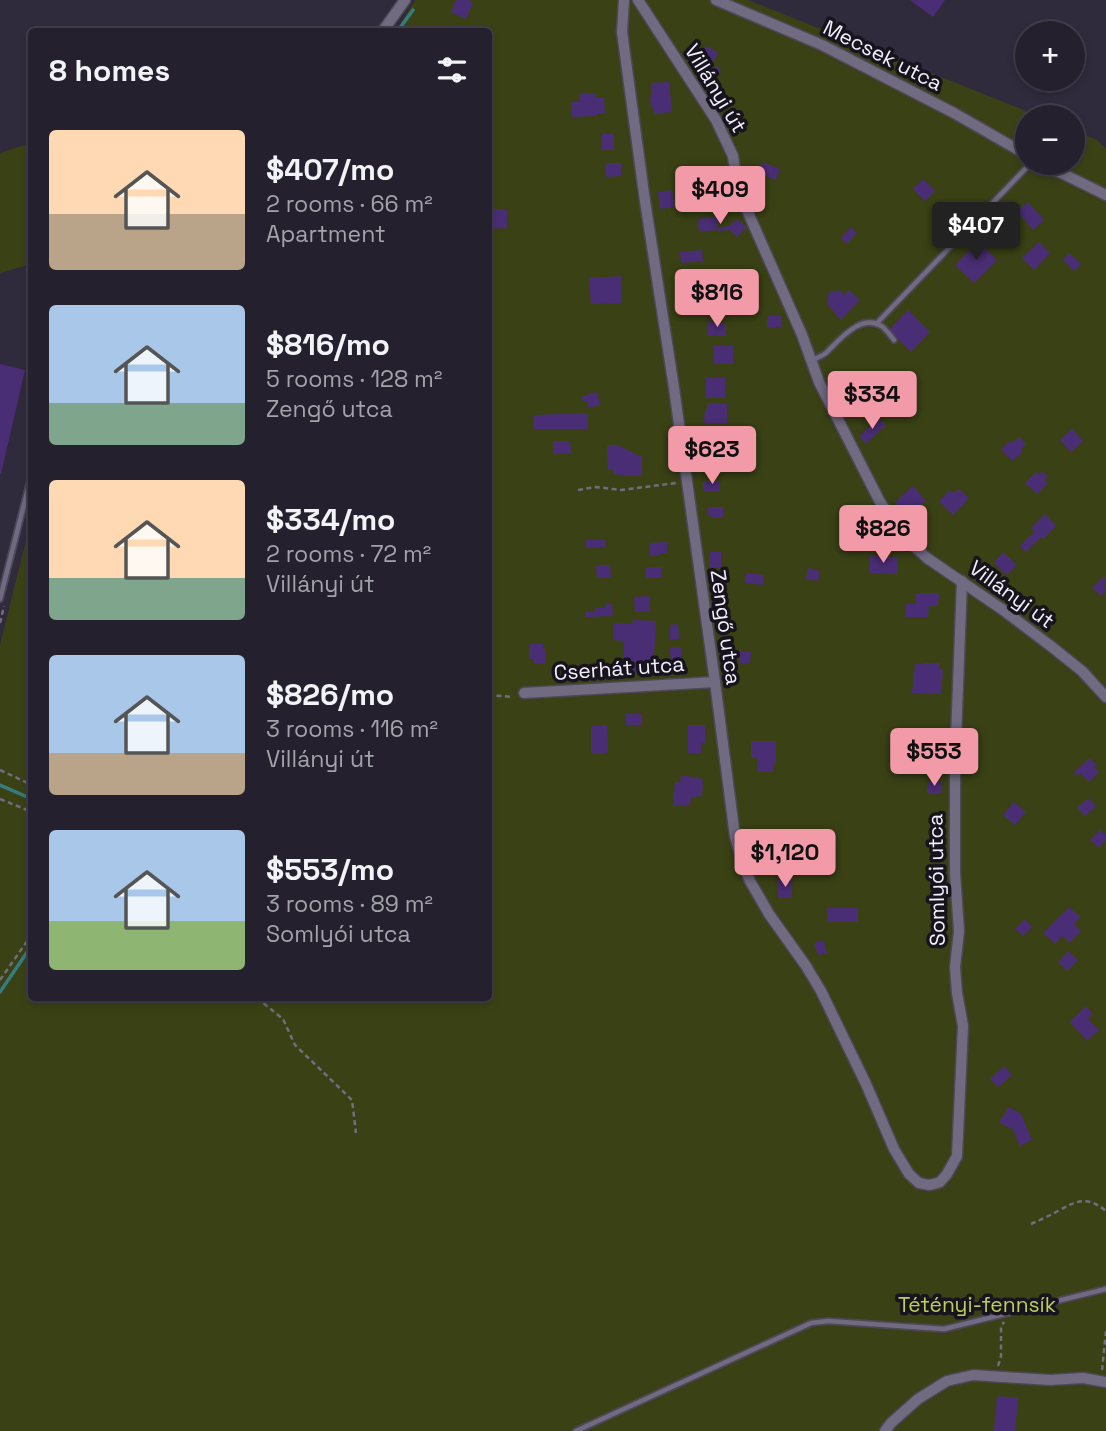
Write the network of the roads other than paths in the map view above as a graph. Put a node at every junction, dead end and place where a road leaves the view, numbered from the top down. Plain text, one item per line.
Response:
1 (405, 0) edge
2 (624, 0) edge
3 (638, 0) edge
4 (716, 0) edge
5 (385, 28) edge
6 (1015, 148) edge
7 (1019, 175) edge
8 (1065, 175) edge
9 (1106, 195) edge
10 (876, 324) junction
11 (894, 340) dead end
12 (812, 360) junction
13 (28, 489) edge
14 (962, 581) junction
15 (0, 599) edge
16 (715, 682) junction
17 (524, 693) road end
18 (1106, 697) edge
19 (947, 1174) joint
20 (1106, 1289) edge
21 (1103, 1381) edge
22 (576, 1431) edge
23 (885, 1431) edge

1 - 5 street
2 - 16 street, Zengő utca
3 - 12 street, Villányi út
4 - 6 street, Mecsek utca
7 - 10 lane
8 - 9 street
10 - 11 lane
10 - 12 lane
12 - 14 street, Villányi út
13 - 15 lane
14 - 18 street, Villányi út
14 - 19 street, Somlyói utca
16 - 17 street, Cserhát utca
16 - 19 street, Zengő utca
20 - 22 lane
21 - 23 street

